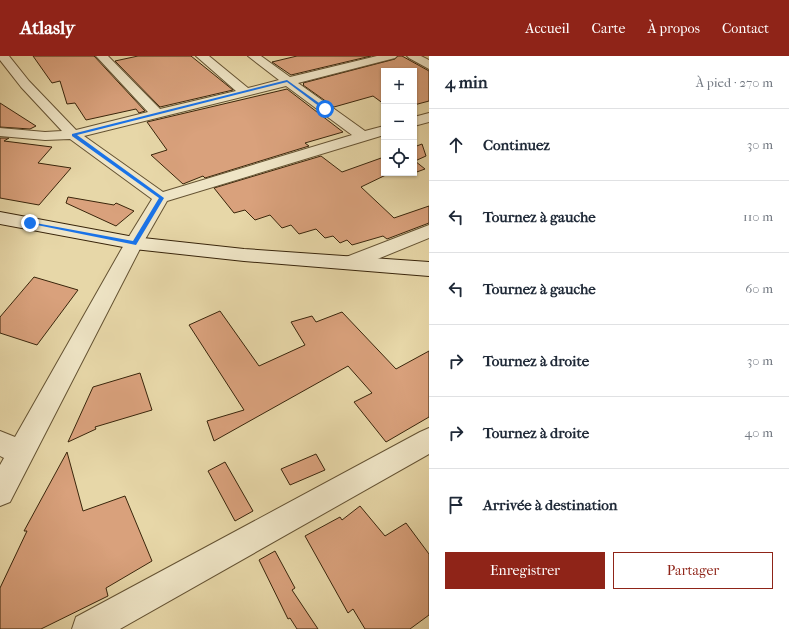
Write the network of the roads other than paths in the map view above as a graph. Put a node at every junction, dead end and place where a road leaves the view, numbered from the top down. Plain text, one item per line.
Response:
1 (3, 56) edge
2 (102, 56) edge
3 (202, 56) edge
4 (254, 56) edge
5 (391, 56) edge
6 (413, 56) edge
7 (429, 65) edge
8 (287, 81) junction
9 (245, 92) junction
10 (156, 114) junction
11 (429, 117) edge
12 (417, 121) edge
13 (381, 131) edge
14 (0, 132) edge
15 (73, 135) junction
16 (363, 137) junction
17 (161, 198) junction
18 (0, 218) edge
19 (429, 232) edge
20 (134, 243) junction
21 (353, 262) junction
22 (429, 269) edge
23 (429, 440) edge
24 (10, 448) edge
25 (0, 492) edge
26 (88, 629) edge

1 - 15 street
2 - 10 street
3 - 9 street
4 - 8 street
5 - 8 street
6 - 7 street
8 - 9 street
8 - 16 street
9 - 10 street
10 - 15 street
11 - 12 street
13 - 16 street
14 - 15 street
15 - 17 street
16 - 17 street
17 - 20 street
18 - 20 street
19 - 21 street
20 - 21 street
20 - 24 street
21 - 22 street
23 - 26 street
24 - 25 street

